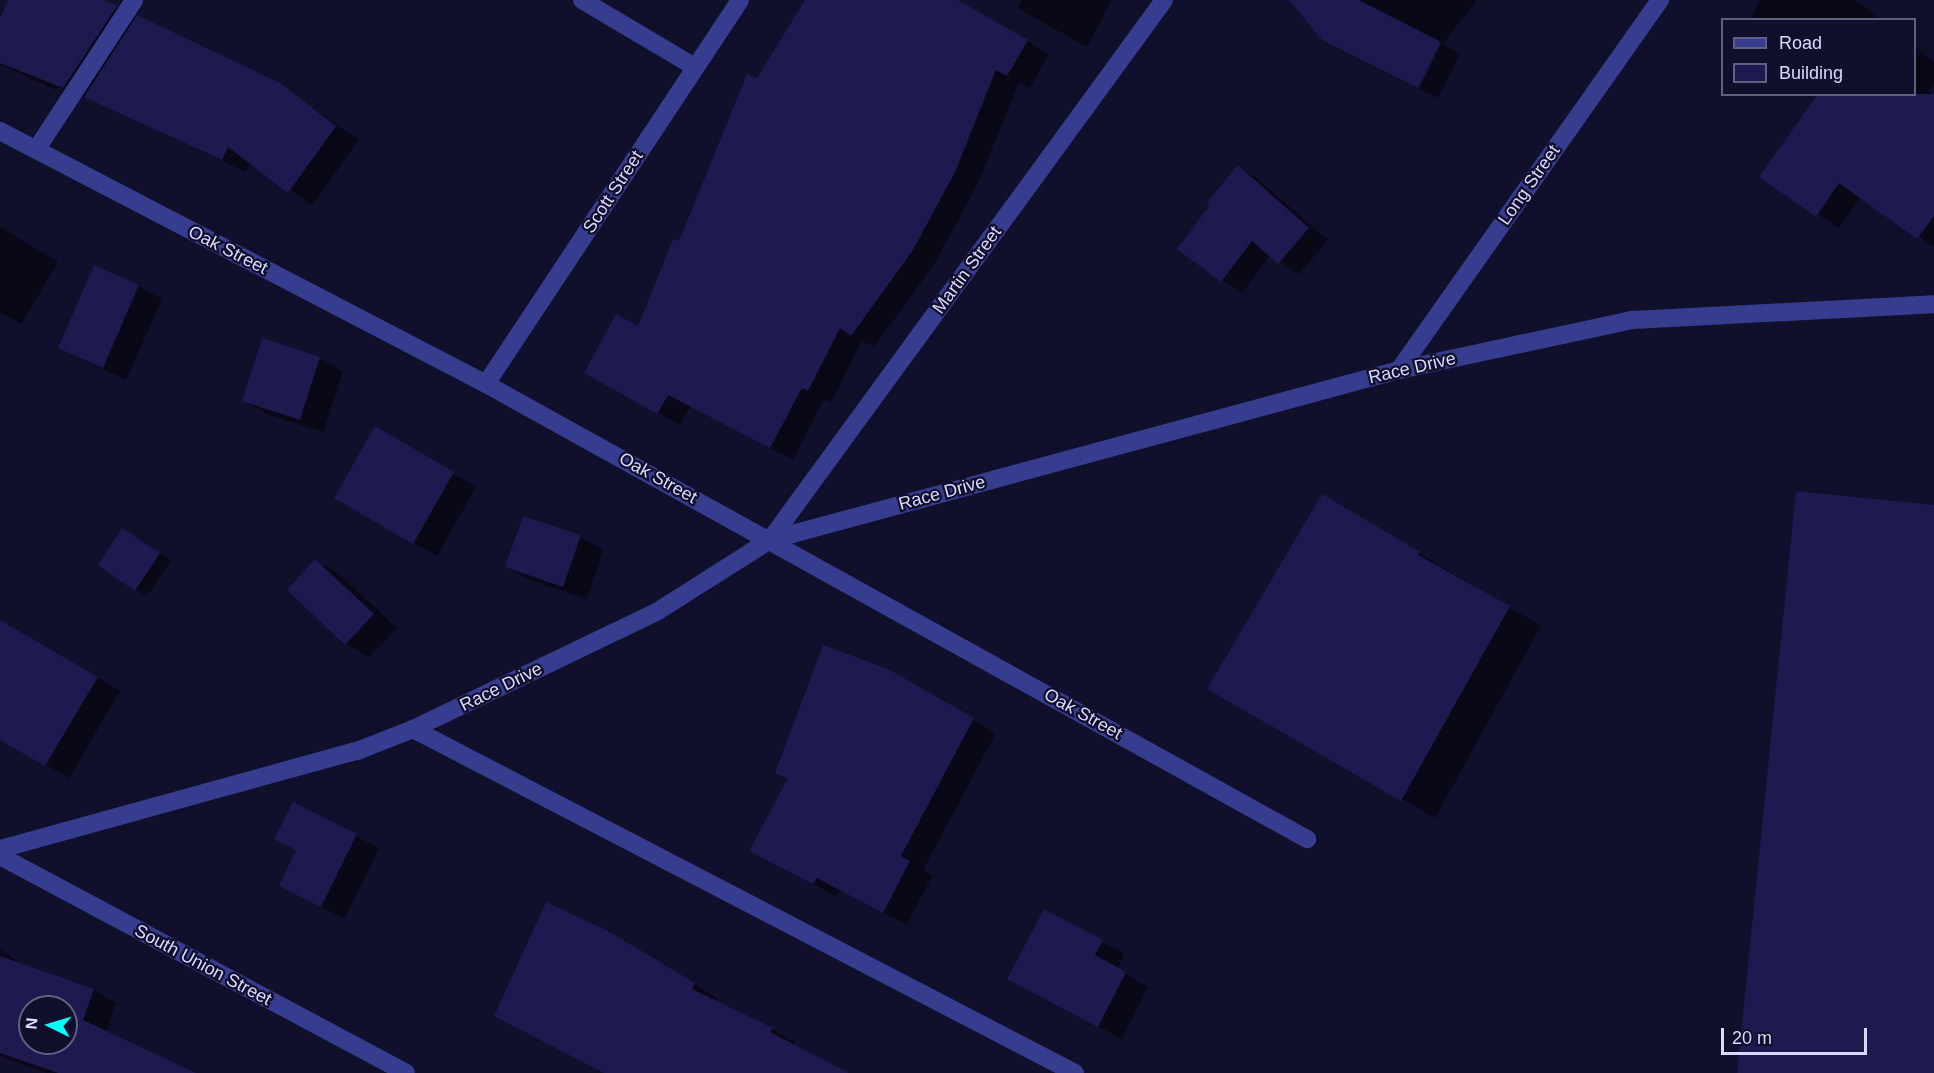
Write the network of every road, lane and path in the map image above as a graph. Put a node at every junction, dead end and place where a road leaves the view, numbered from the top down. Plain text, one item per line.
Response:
1 (134, 0) edge
2 (582, 0) edge
3 (740, 0) edge
4 (1164, 0) edge
5 (1660, 0) edge
6 (695, 67) junction
7 (0, 131) edge
8 (36, 150) junction
9 (1934, 304) edge
10 (1399, 370) junction
11 (486, 384) junction
12 (770, 540) junction
13 (413, 729) junction
14 (1307, 839) dead end
15 (0, 849) edge
16 (0, 856) edge
17 (406, 1073) edge
18 (1074, 1073) edge

1 - 8 street
2 - 6 street
3 - 6 street, Scott Street
4 - 12 street, Martin Street
5 - 10 street, Long Street
6 - 11 street, Scott Street
7 - 8 street, Oak Street
8 - 11 street, Oak Street
9 - 10 street, Race Drive
10 - 12 street, Race Drive
11 - 12 street, Oak Street
12 - 13 street, Race Drive
12 - 14 street, Oak Street
13 - 15 street, Race Drive
13 - 18 street
16 - 17 street, South Union Street

